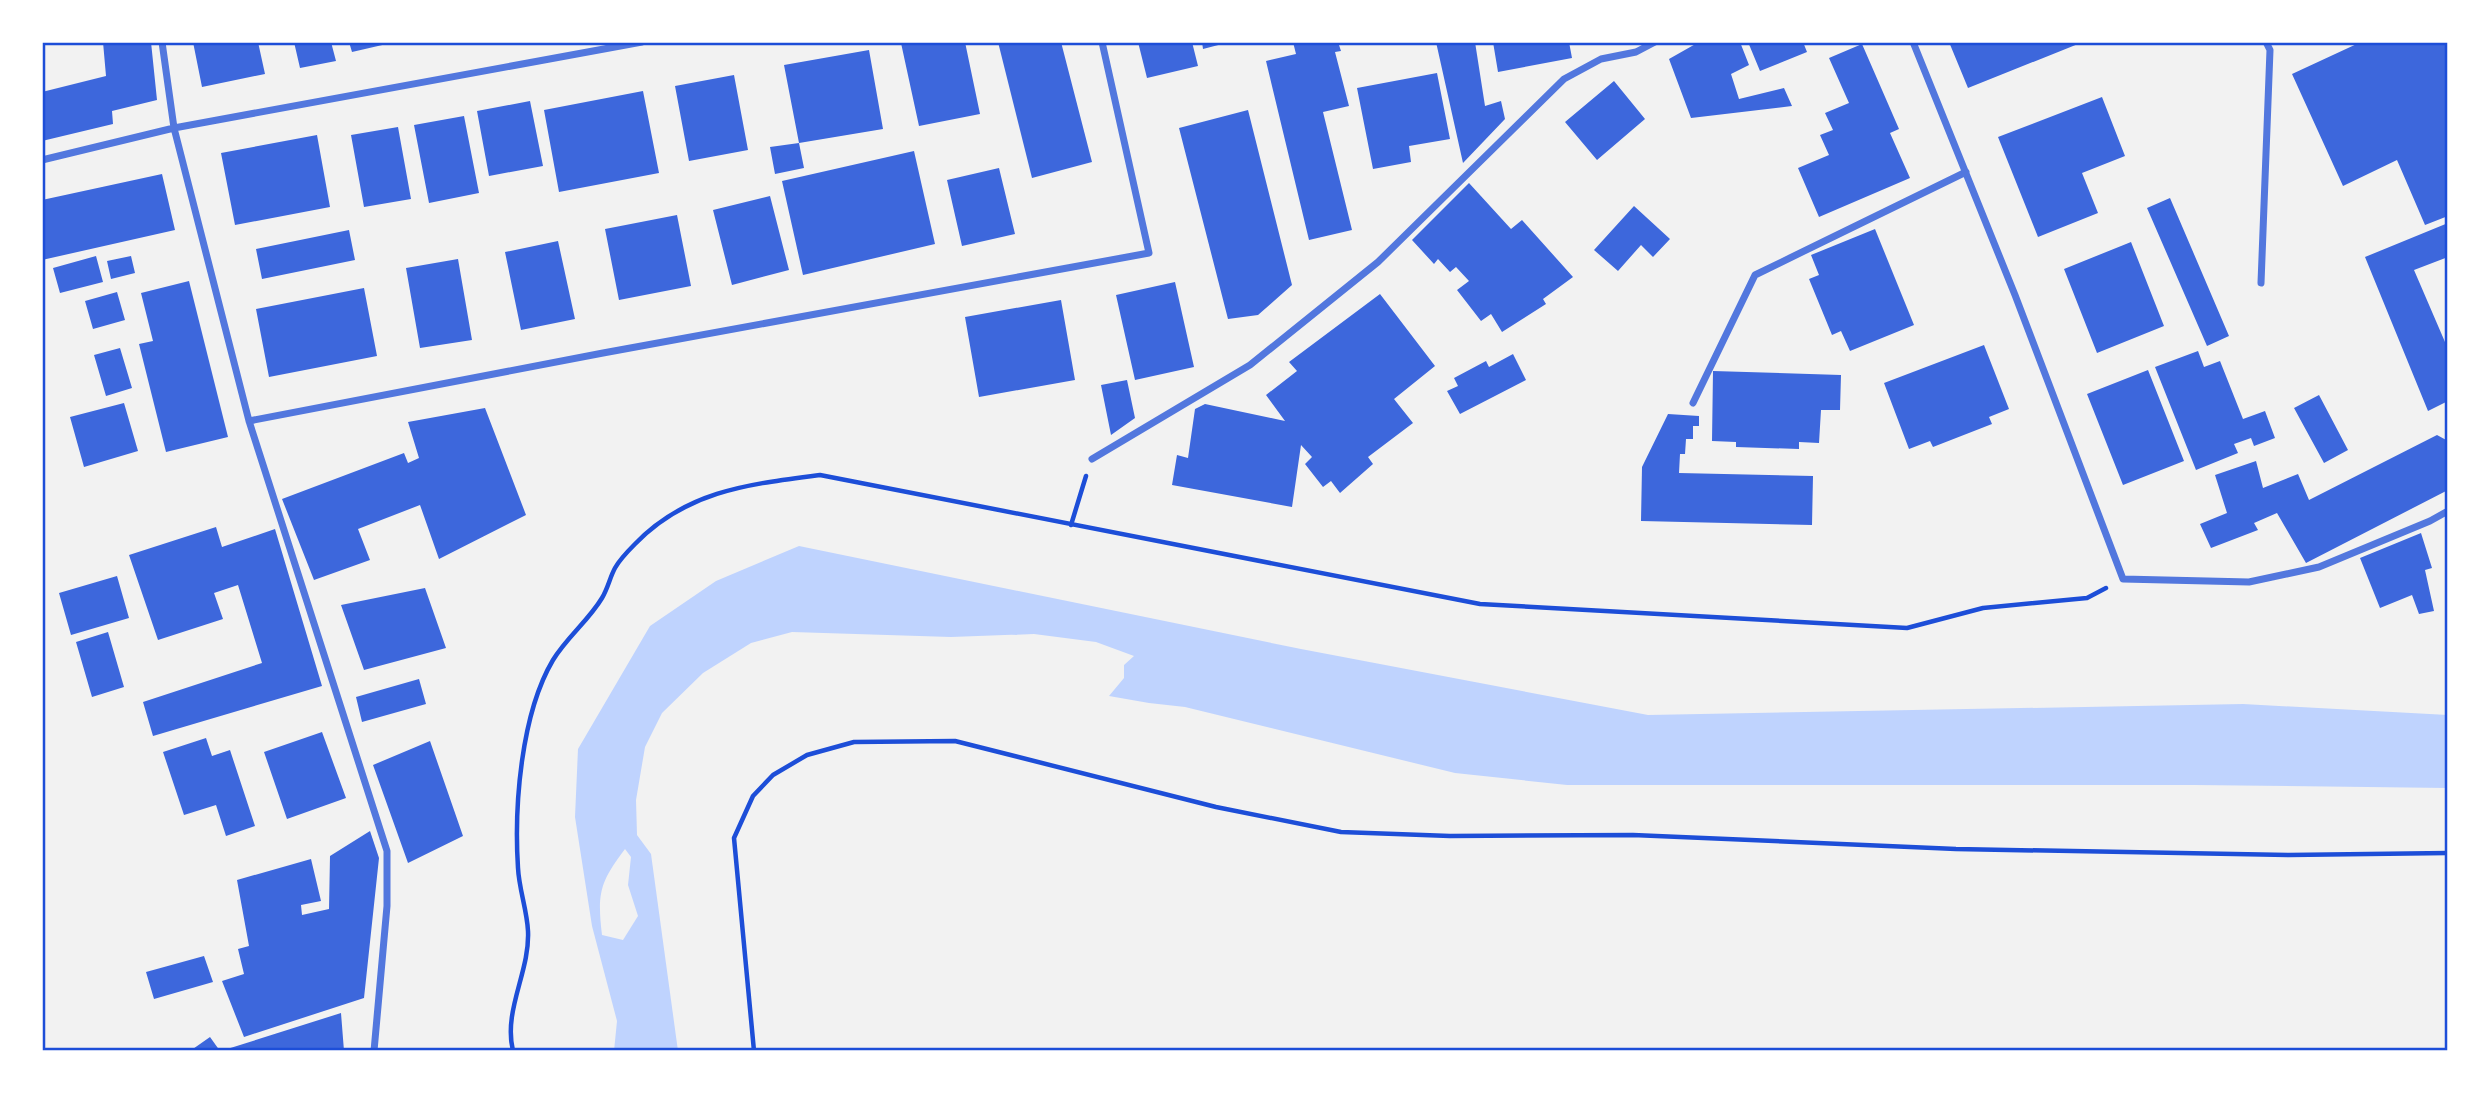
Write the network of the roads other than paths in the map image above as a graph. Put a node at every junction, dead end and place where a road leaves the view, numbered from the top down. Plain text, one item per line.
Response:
1 (162, 42) edge
2 (642, 42) edge
3 (1102, 42) edge
4 (1656, 42) edge
5 (1913, 42) edge
6 (2266, 42) edge
7 (174, 128) junction
8 (42, 160) edge
9 (1966, 172) junction
10 (2261, 282) dead end
11 (1692, 402) dead end
12 (248, 421) junction
13 (1092, 459) road end
14 (2448, 511) edge
15 (374, 1051) edge

1 - 7 street
2 - 7 street
3 - 12 street
4 - 13 street
5 - 9 street
6 - 10 street
7 - 8 street
7 - 12 street
9 - 11 street
9 - 14 street
12 - 15 street

